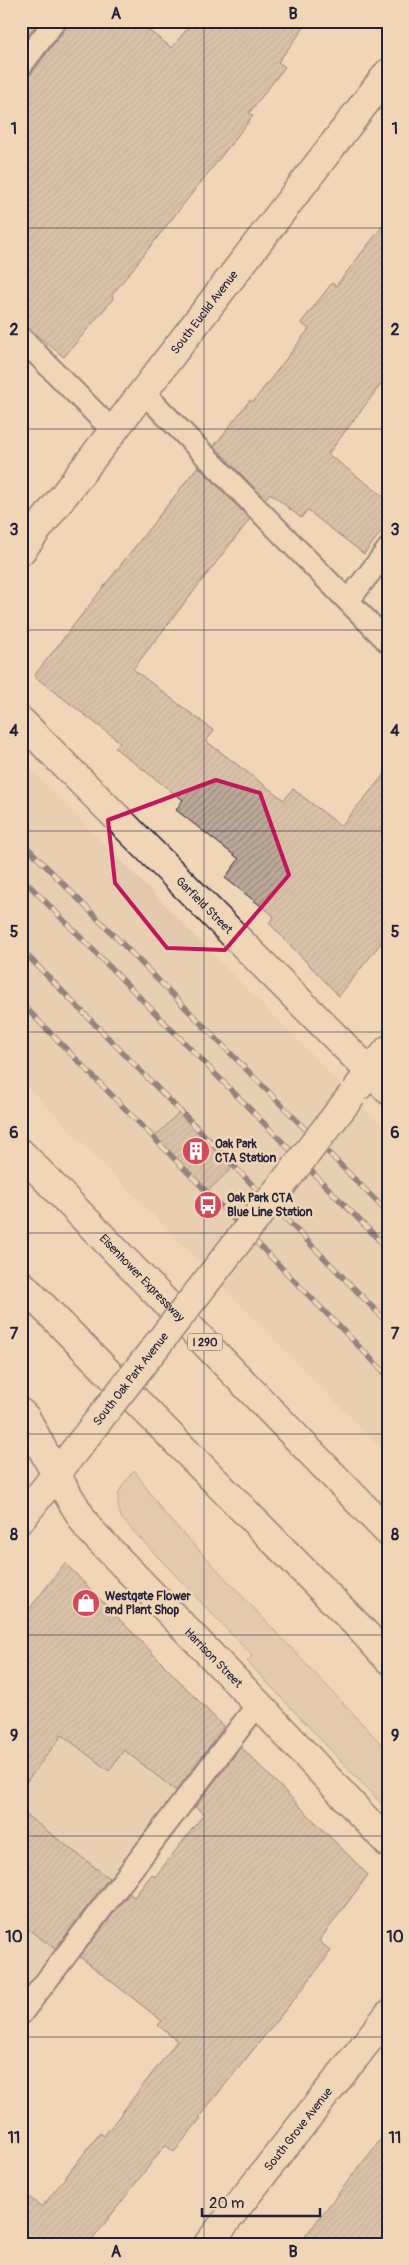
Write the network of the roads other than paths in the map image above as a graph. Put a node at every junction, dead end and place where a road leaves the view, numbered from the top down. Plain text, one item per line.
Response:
1 (55, 21) edge
2 (21, 66) edge
3 (388, 73) edge
4 (21, 338) edge
5 (143, 392) junction
6 (113, 431) junction
7 (388, 549) edge
8 (21, 551) edge
9 (348, 601) junction
10 (388, 642) edge
11 (21, 721) edge
12 (388, 1050) edge
13 (379, 1081) edge
14 (21, 1153) edge
15 (21, 1284) edge
16 (21, 1413) edge
17 (56, 1475) junction
18 (21, 1519) edge
19 (388, 1532) edge
20 (388, 1659) edge
21 (258, 1704) junction
22 (388, 1843) edge
23 (21, 2014) edge
24 (388, 2015) edge
25 (208, 2244) edge

1 - 2 lane
3 - 5 main road, South Euclid Avenue
4 - 6 lane
5 - 6 main road, South Euclid Avenue
5 - 9 lane
6 - 8 main road, South Euclid Avenue
7 - 9 lane
9 - 10 lane
11 - 13 main road, Garfield Street
12 - 13 main road, South Oak Park Avenue
13 - 17 main road, South Oak Park Avenue, bridge
14 - 19 main road, Eisenhower Expressway / I 290
15 - 20 main road
16 - 17 main road, Harrison Street
17 - 18 main road, South Oak Park Avenue
17 - 21 main road, Harrison Street
21 - 22 main road, Harrison Street
21 - 23 lane
24 - 25 main road, South Grove Avenue

